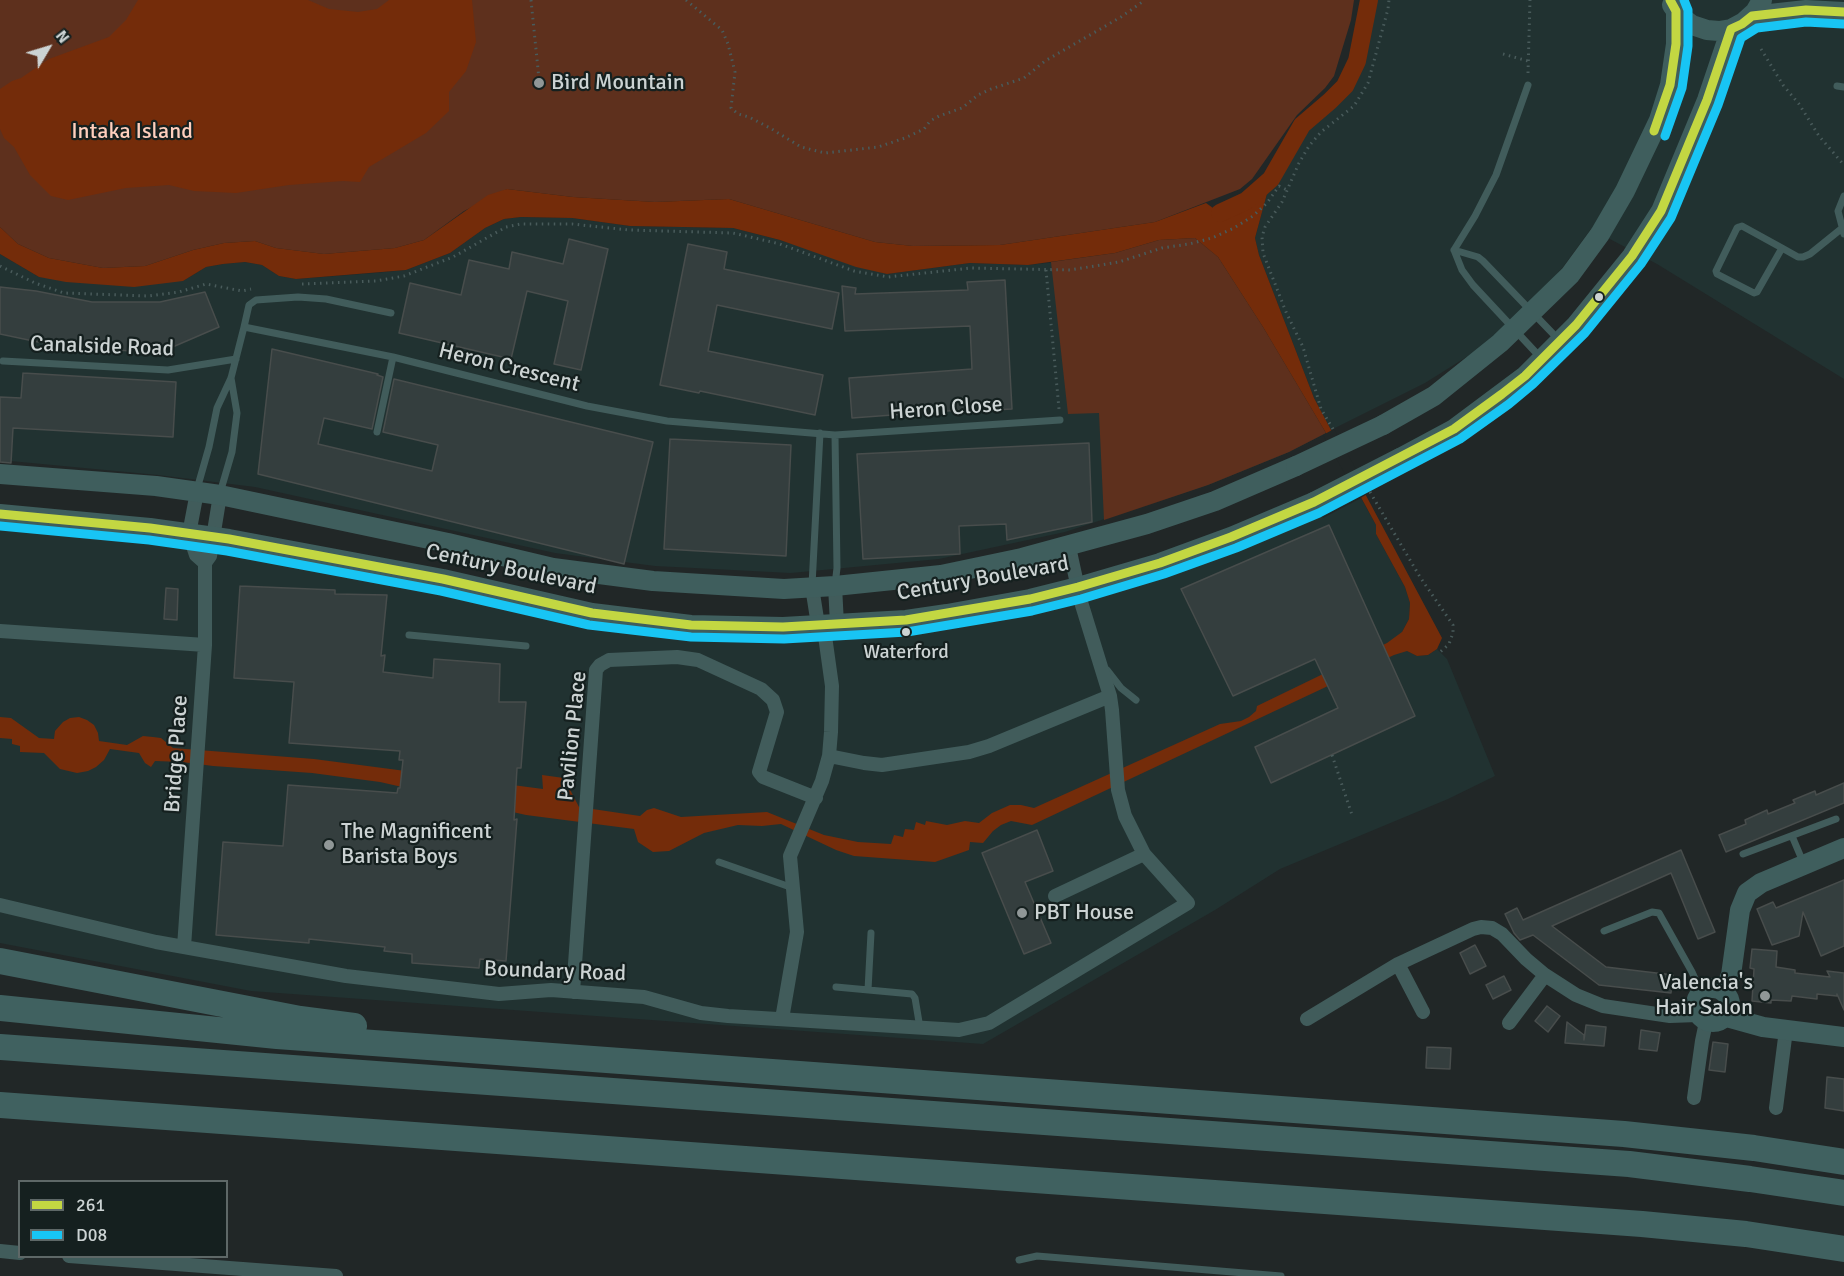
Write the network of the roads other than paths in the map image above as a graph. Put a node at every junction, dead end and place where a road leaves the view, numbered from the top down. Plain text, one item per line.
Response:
1 (1673, 6) edge
2 (1757, 8) edge
3 (1844, 12) edge
4 (1731, 29) junction
5 (1528, 85) road end
6 (1844, 196) edge
7 (1843, 232) edge
8 (1782, 248) junction
9 (1454, 249) junction
10 (391, 313) dead end
11 (1531, 313) junction
12 (244, 327) junction
13 (1515, 329) junction
14 (1560, 342) junction
15 (393, 357) junction
16 (236, 359) junction
17 (1542, 359) junction
18 (3, 361) dead end
19 (231, 378) junction
20 (1060, 420) road end
21 (377, 432) dead end
22 (820, 433) junction
23 (835, 435) junction
24 (0, 474) edge
25 (197, 492) junction
26 (220, 495) junction
27 (0, 514) edge
28 (189, 534) junction
29 (212, 537) junction
30 (1069, 546) junction
31 (205, 563) junction
32 (835, 586) junction
33 (812, 587) junction
34 (1078, 587) junction
35 (827, 628) junction
36 (0, 631) edge
37 (409, 635) dead end
38 (205, 645) junction
39 (526, 646) dead end
40 (1096, 652) junction
41 (1110, 696) junction
42 (1136, 700) dead end
43 (829, 756) junction
44 (816, 798) junction
45 (1836, 819) dead end
46 (1792, 836) junction
47 (1844, 848) edge
48 (1144, 854) junction
49 (1743, 854) dead end
50 (719, 862) dead end
51 (1804, 864) junction
52 (793, 888) junction
53 (1055, 896) dead end
54 (0, 905) edge
55 (1604, 931) dead end
56 (871, 933) dead end
57 (184, 947) junction
58 (0, 962) edge
59 (1398, 964) junction
60 (1545, 975) junction
61 (836, 987) dead end
62 (868, 990) junction
63 (1724, 991) junction
64 (573, 992) junction
65 (1701, 992) junction
66 (0, 1008) edge
67 (1423, 1012) dead end
68 (1727, 1017) junction
69 (1702, 1018) junction
70 (782, 1019) junction
71 (1307, 1019) dead end
72 (1509, 1023) dead end
73 (920, 1028) junction
74 (1786, 1030) junction
75 (1844, 1037) edge
76 (0, 1047) edge
77 (980, 1087) junction
78 (1694, 1098) dead end
79 (0, 1105) edge
80 (1776, 1108) dead end
81 (1844, 1162) edge
82 (1844, 1193) edge
83 (1844, 1249) edge
84 (0, 1251) edge
85 (18, 1253) edge
86 (83, 1258) edge
87 (1018, 1260) dead end
88 (336, 1276) edge
89 (1281, 1276) edge

1 - 4 main road
1 - 11 main road, Century Boulevard
2 - 3 main road
2 - 4 main road
4 - 14 main road, Century Boulevard
5 - 9 lane
6 - 7 lane
7 - 8 lane
8 - 8 lane
9 - 11 lane
9 - 13 lane
10 - 12 lane
11 - 13 main road, Century Boulevard
11 - 14 lane
12 - 15 lane, Heron Crescent
12 - 16 lane
13 - 17 lane
13 - 30 main road, Century Boulevard, bridge
14 - 17 main road, Century Boulevard
15 - 21 lane
15 - 22 lane, Heron Crescent
16 - 18 lane, Canalside Road
16 - 19 lane
17 - 34 main road, Century Boulevard, bridge
19 - 25 lane
19 - 26 lane
20 - 23 lane, Heron Close
22 - 23 lane, Heron Crescent
22 - 33 lane
23 - 32 lane
24 - 25 main road, Century Boulevard
25 - 26 main road, Century Boulevard
25 - 28 street
26 - 29 street, Bridge Place
26 - 33 main road, Century Boulevard
27 - 28 main road, Century Boulevard
28 - 29 main road, Century Boulevard
28 - 31 street
29 - 31 street, Bridge Place
29 - 35 main road, Century Boulevard
30 - 32 main road, Century Boulevard
30 - 34 street
31 - 38 street, Bridge Place
32 - 33 main road, Century Boulevard
32 - 35 street
33 - 35 street
34 - 35 main road, Century Boulevard
34 - 40 street
35 - 43 street
36 - 38 street
37 - 39 lane
38 - 57 street, Bridge Place
40 - 41 street
40 - 42 lane
41 - 43 street
41 - 48 street
43 - 44 street
44 - 52 street
44 - 64 street, Pavilion Place
45 - 46 lane
46 - 49 lane
46 - 51 lane
47 - 51 main road
48 - 53 street
48 - 73 street, Boundary Road
50 - 52 lane
51 - 63 main road
52 - 70 street
54 - 57 street, Boundary Road
55 - 65 lane
56 - 62 lane
57 - 64 street, Boundary Road
58 - 77 highway
59 - 60 street
59 - 67 street
59 - 71 street
60 - 69 street
60 - 72 street
61 - 62 lane
62 - 73 lane
63 - 65 main road
63 - 68 main road
64 - 70 street, Boundary Road
65 - 69 main road
66 - 77 highway
68 - 69 main road
68 - 74 main road
69 - 78 street
70 - 73 street, Boundary Road
74 - 75 main road
74 - 80 street
76 - 82 highway
77 - 81 highway
79 - 83 highway
84 - 85 street
86 - 88 street
87 - 89 lane

